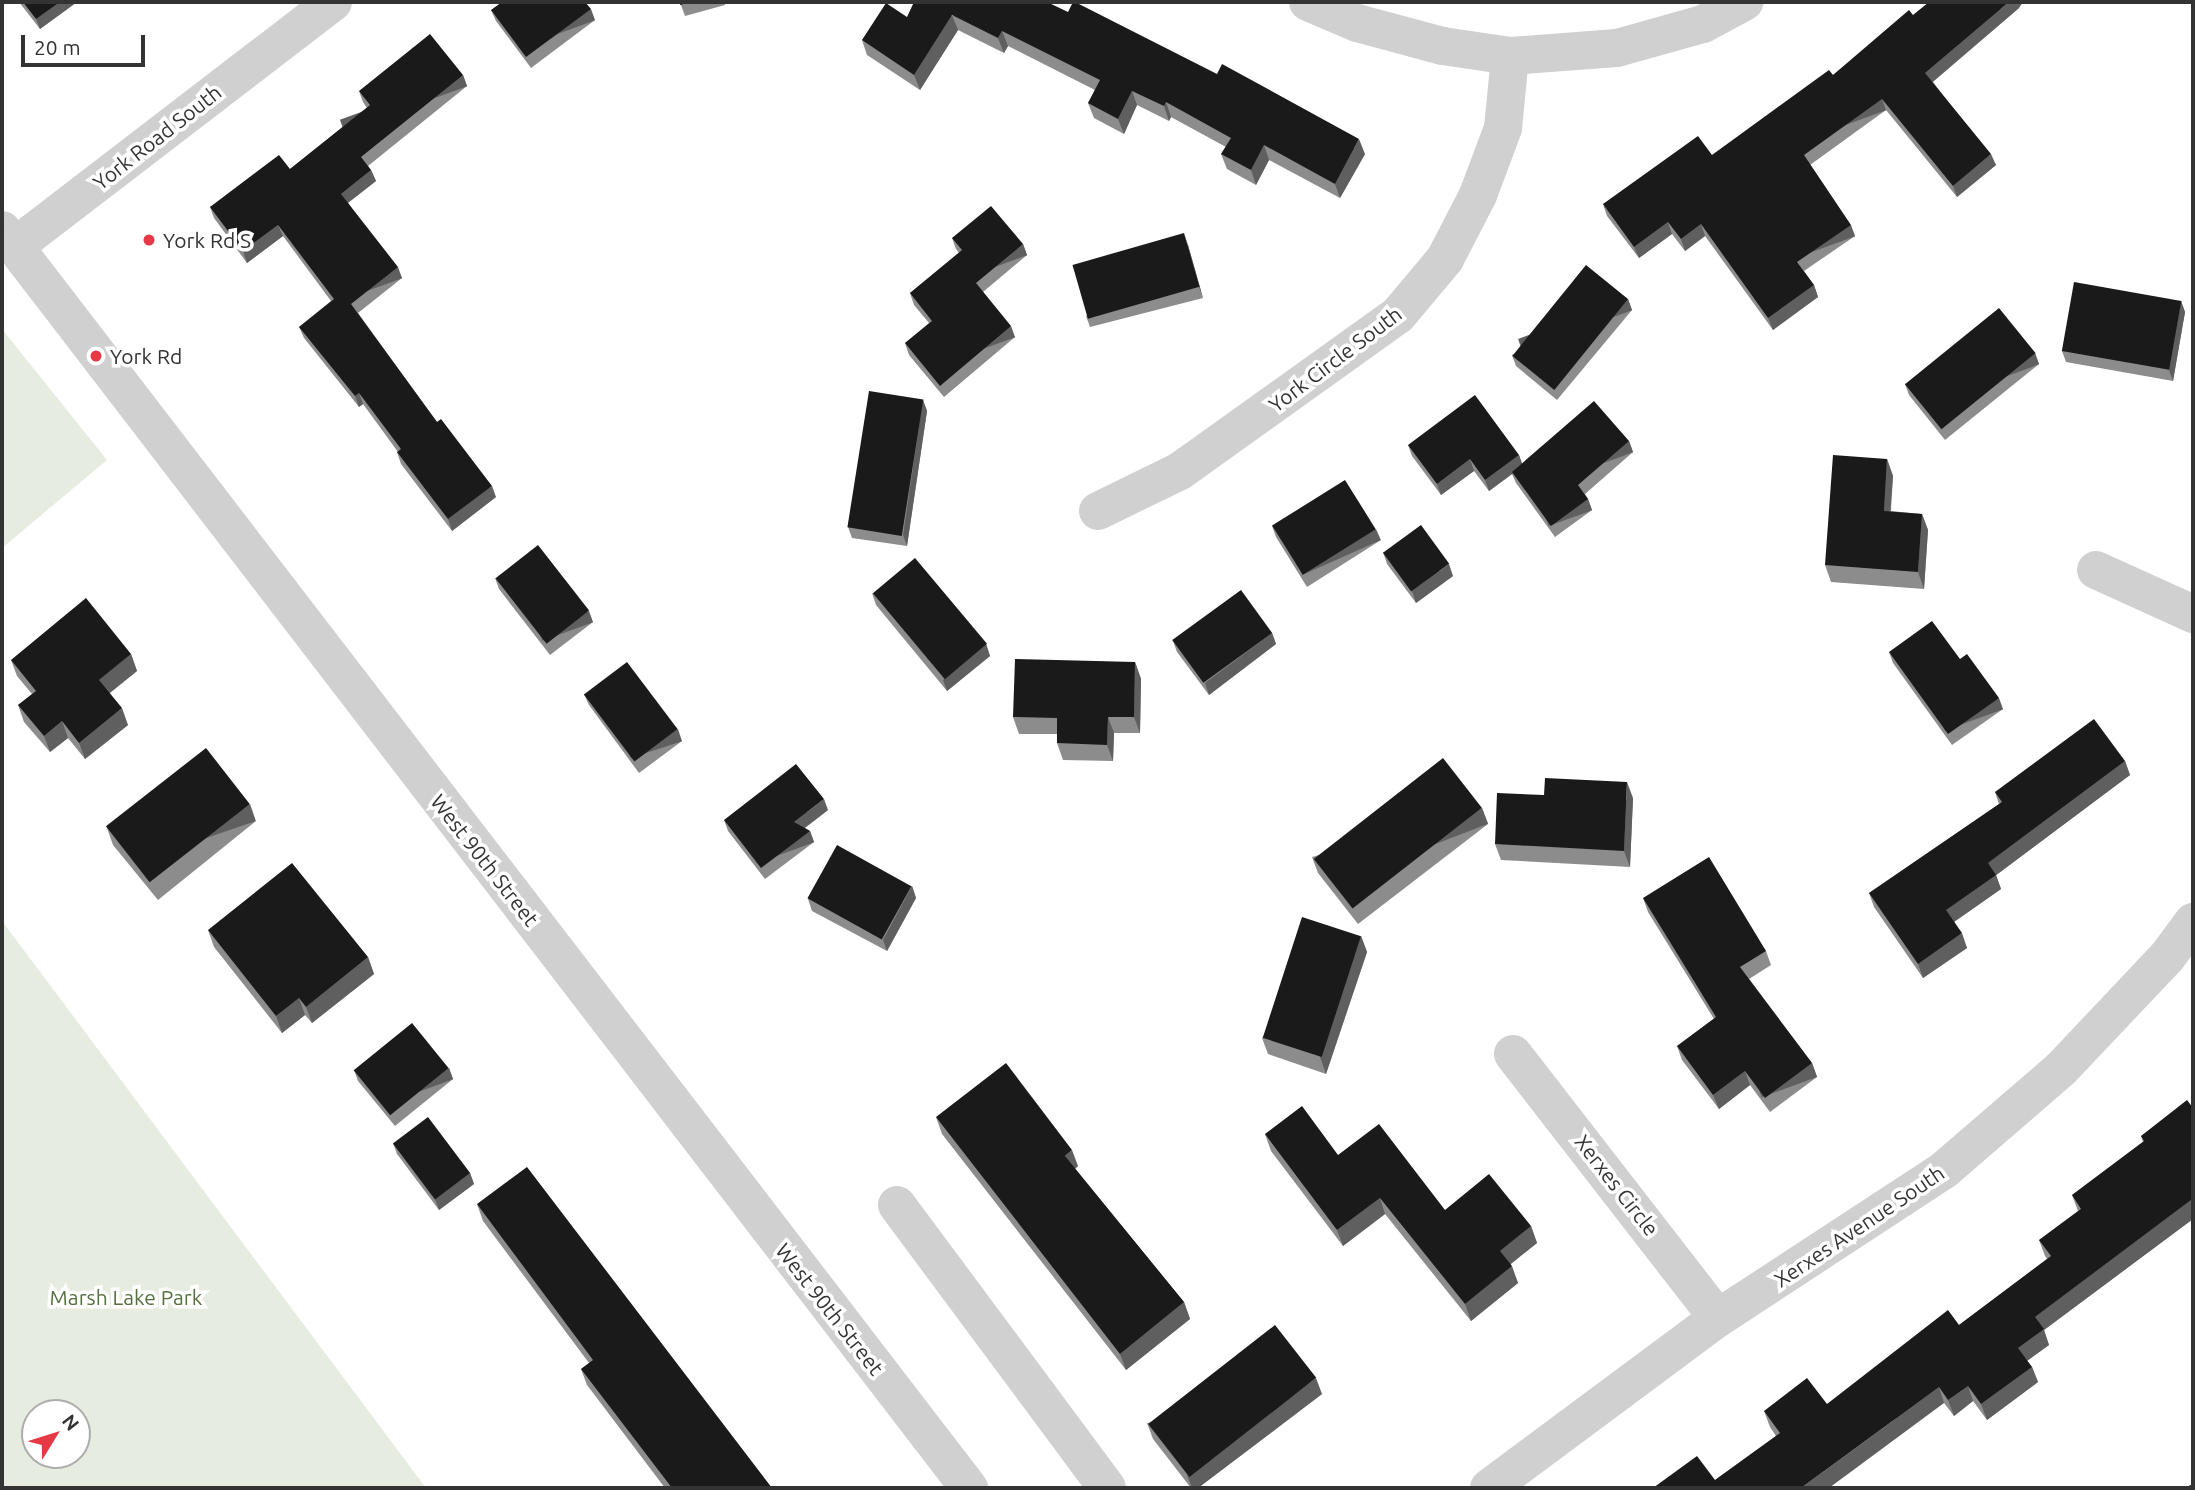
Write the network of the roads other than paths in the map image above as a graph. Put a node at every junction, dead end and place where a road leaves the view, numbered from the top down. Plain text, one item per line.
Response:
1 (333, 2) edge
2 (1308, 2) edge
3 (1744, 2) edge
4 (1510, 56) junction
5 (8, 239) edge
6 (1098, 511) dead end
7 (2096, 570) dead end
8 (2193, 614) edge
9 (2193, 922) edge
10 (1513, 1054) dead end
11 (897, 1205) dead end
12 (1718, 1318) junction
13 (969, 1488) edge
14 (1107, 1488) edge
15 (1489, 1488) edge

1 - 5 street, York Road South
2 - 4 street
3 - 4 street
4 - 6 street, York Circle South
5 - 13 street, West 90th Street
7 - 8 street
9 - 12 street, Xerxes Avenue South
10 - 12 street, Xerxes Circle
11 - 14 street
12 - 15 street, Xerxes Avenue South

